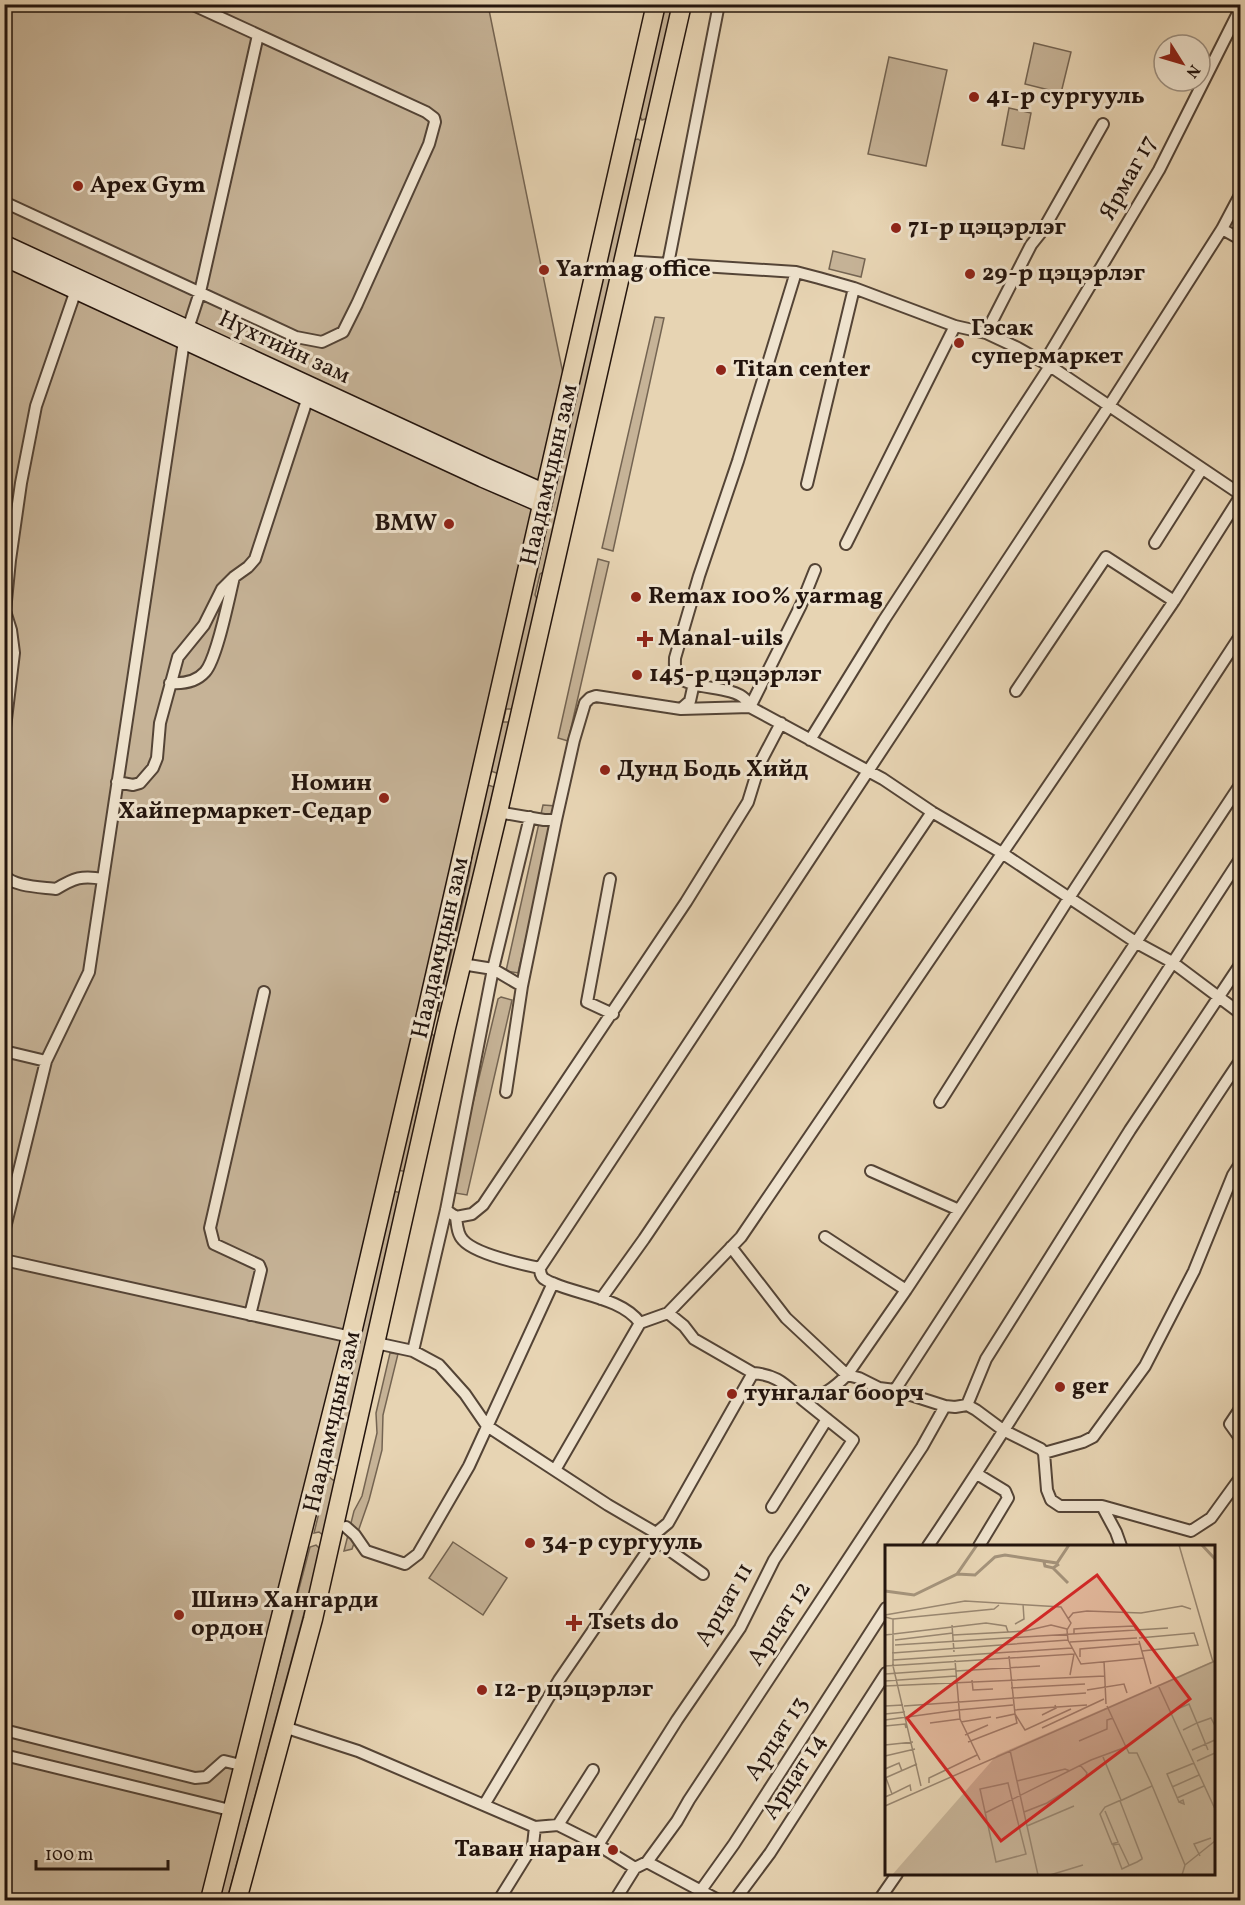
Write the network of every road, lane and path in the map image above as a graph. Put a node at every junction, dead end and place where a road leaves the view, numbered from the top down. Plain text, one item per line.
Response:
1 (191, 4) edge
2 (656, 4) edge
3 (682, 4) edge
4 (719, 4) edge
5 (1240, 9) edge
6 (258, 35) junction
7 (1103, 124) dead end
8 (628, 127) junction
9 (653, 132) junction
10 (1240, 195) edge
11 (4, 202) edge
12 (1222, 229) junction
13 (1240, 239) edge
14 (4, 243) edge
15 (4, 258) edge
16 (623, 261) junction
17 (668, 264) junction
18 (796, 273) junction
19 (854, 288) junction
20 (75, 290) junction
21 (200, 292) junction
22 (955, 326) junction
23 (986, 333) junction
24 (187, 335) junction
25 (1047, 365) junction
26 (308, 398) junction
27 (1109, 406) junction
28 (1202, 469) junction
29 (807, 484) dead end
30 (1240, 495) edge
31 (544, 498) junction
32 (1155, 543) dead end
33 (846, 544) dead end
34 (814, 570) dead end
35 (234, 577) junction
36 (525, 583) junction
37 (548, 587) junction
38 (1174, 601) junction
39 (1240, 636) edge
40 (170, 683) junction
41 (694, 683) junction
42 (1016, 691) dead end
43 (750, 707) junction
44 (495, 709) junction
45 (681, 709) junction
46 (520, 712) junction
47 (781, 723) junction
48 (4, 736) edge
49 (810, 740) junction
50 (868, 770) junction
51 (117, 782) junction
52 (478, 782) junction
53 (1240, 785) edge
54 (504, 787) junction
55 (498, 812) junction
56 (932, 812) junction
57 (530, 817) junction
58 (556, 820) junction
59 (1002, 853) junction
60 (1240, 860) edge
61 (4, 875) edge
62 (103, 879) junction
63 (610, 879) dead end
64 (1069, 898) junction
65 (1137, 942) junction
66 (1172, 962) junction
67 (462, 964) junction
68 (1240, 965) edge
69 (493, 969) junction
70 (522, 986) junction
71 (264, 992) dead end
72 (1220, 997) junction
73 (1240, 1013) edge
74 (612, 1014) junction
75 (424, 1024) junction
76 (446, 1028) junction
77 (4, 1051) edge
78 (46, 1061) junction
79 (1240, 1061) edge
80 (506, 1092) dead end
81 (940, 1102) dead end
82 (1240, 1164) edge
83 (871, 1171) dead end
84 (1236, 1183) edge
85 (446, 1210) junction
86 (959, 1210) junction
87 (456, 1217) junction
88 (4, 1232) edge
89 (825, 1237) dead end
90 (731, 1247) junction
91 (4, 1260) edge
92 (540, 1268) junction
93 (553, 1283) junction
94 (906, 1290) junction
95 (601, 1299) junction
96 (668, 1313) junction
97 (250, 1315) junction
98 (640, 1323) junction
99 (351, 1337) junction
100 (376, 1343) junction
101 (413, 1351) junction
102 (753, 1373) junction
103 (847, 1375) junction
104 (895, 1390) junction
105 (803, 1400) junction
106 (967, 1405) junction
107 (945, 1406) junction
108 (1240, 1409) edge
109 (827, 1419) junction
110 (488, 1426) junction
111 (1003, 1431) junction
112 (1240, 1438) edge
113 (1044, 1454) junction
114 (320, 1464) junction
115 (347, 1469) junction
116 (555, 1470) junction
117 (977, 1474) junction
118 (1240, 1478) edge
119 (1102, 1506) junction
120 (772, 1507) dead end
121 (346, 1527) dead end
122 (656, 1536) junction
123 (301, 1540) junction
124 (929, 1545) edge
125 (980, 1545) edge
126 (1121, 1545) edge
127 (330, 1546) junction
128 (703, 1574) dead end
129 (885, 1610) edge
130 (885, 1675) edge
131 (284, 1727) junction
132 (4, 1730) edge
133 (4, 1755) edge
134 (245, 1766) junction
135 (593, 1770) dead end
136 (484, 1805) junction
137 (234, 1811) junction
138 (558, 1825) junction
139 (535, 1827) junction
140 (598, 1845) junction
141 (647, 1862) junction
142 (635, 1868) junction
143 (896, 1875) edge
144 (700, 1891) junction
145 (210, 1900) edge
146 (237, 1900) edge
147 (498, 1900) edge
148 (615, 1900) edge
149 (694, 1900) edge
150 (718, 1900) edge
151 (735, 1900) edge
152 (879, 1900) edge

1 - 6 street
2 - 8 highway, Наадамчдын зам
3 - 9 highway, Наадамчдын зам
4 - 17 street
5 - 25 street, Ярмаг 17
6 - 21 street
6 - 21 street
7 - 23 street
8 - 9 highway
8 - 31 highway, Наадамчдын зам
9 - 16 highway, Наадамчдын зам
10 - 12 street
11 - 21 street
12 - 13 street
12 - 27 street
14 - 24 main road, Нүхтийн зам
15 - 20 main road, Нүхтийн зам
16 - 17 street
16 - 37 highway, Наадамчдын зам
17 - 18 street
18 - 19 street
18 - 41 street
19 - 22 street
19 - 29 street
20 - 24 main road, Нүхтийн зам
20 - 48 street
21 - 24 street
22 - 23 street
22 - 33 street
23 - 25 street
24 - 26 main road, Нүхтийн зам
24 - 31 main road, Нүхтийн зам
24 - 51 street
25 - 27 street
25 - 49 street, Ярмаг 17
26 - 31 main road, Нүхтийн зам
26 - 35 street
27 - 28 street
27 - 50 street
28 - 30 street
28 - 32 street
30 - 38 street
31 - 36 highway, Наадамчдын зам
34 - 43 street
35 - 40 street
35 - 40 street
36 - 37 highway
36 - 44 highway, Наадамчдын зам
37 - 46 highway, Наадамчдын зам
38 - 42 street
38 - 59 street
39 - 64 street
40 - 51 street
41 - 43 street
41 - 45 street
43 - 45 street
43 - 47 street
44 - 46 highway
44 - 52 highway, Наадамчдын зам
45 - 58 street
46 - 54 highway, Наадамчдын зам
47 - 49 street
47 - 74 street
49 - 50 street
50 - 56 street
50 - 92 street
51 - 62 street
52 - 54 highway
52 - 75 highway, Наадамчдын зам
53 - 65 street
54 - 55 highway, Наадамчдын зам
55 - 57 street
55 - 67 highway, Наадамчдын зам
56 - 59 street
56 - 95 street
57 - 58 street
57 - 69 street
58 - 70 street
59 - 64 street
59 - 90 street
60 - 66 street
61 - 62 street
62 - 78 street
63 - 74 street
64 - 65 street
64 - 81 street
65 - 66 street
65 - 86 street
66 - 72 street
66 - 104 street
67 - 69 street
67 - 76 highway, Наадамчдын зам
68 - 72 street
69 - 70 street
69 - 85 street
70 - 80 street
71 - 97 street
72 - 73 street
72 - 106 street
74 - 87 street
75 - 76 highway
75 - 99 highway, Наадамчдын зам
76 - 100 highway, Наадамчдын зам
77 - 78 street
78 - 88 street
79 - 111 street
82 - 84 street
83 - 86 street
84 - 113 street
85 - 87 street
85 - 101 street
86 - 94 street
87 - 92 street
89 - 94 street
90 - 96 street
90 - 103 street
91 - 97 street
92 - 93 street
93 - 95 street
93 - 110 street
94 - 103 street
95 - 98 street
96 - 98 street
96 - 102 street, Арцат 11
97 - 99 street
98 - 116 street
99 - 114 highway, Наадамчдын зам
100 - 101 street
100 - 115 highway, Наадамчдын зам
101 - 110 street
102 - 105 street, Арцат 11
102 - 122 street
103 - 104 street
103 - 105 street
104 - 107 street
105 - 109 street, Арцат 11
106 - 107 street
106 - 111 street
107 - 141 street, Арцат 12
108 - 112 street
109 - 120 street
109 - 140 street, Арцат 11
110 - 116 street
110 - 121 street
111 - 113 street
111 - 117 street
113 - 119 street
114 - 115 highway
114 - 123 highway, Наадамчдын зам
115 - 127 highway, Наадамчдын зам
116 - 122 street
117 - 124 street
117 - 125 street
118 - 119 street
119 - 126 street
122 - 128 street
122 - 136 street
123 - 127 highway
123 - 134 highway, Наадамчдын зам
127 - 131 highway, Наадамчдын зам
129 - 144 street, Арцат 13
130 - 151 street, Арцат 14
131 - 136 street
131 - 146 highway, Наадамчдын зам
132 - 134 street
133 - 137 street
134 - 137 highway, Наадамчдын зам
135 - 138 street
136 - 139 street
137 - 145 highway, Наадамчдын зам
138 - 139 street
138 - 140 street
139 - 147 street
140 - 142 street
141 - 142 street
141 - 144 street
142 - 148 street
143 - 152 street
144 - 149 street, Арцат 13
144 - 150 street

